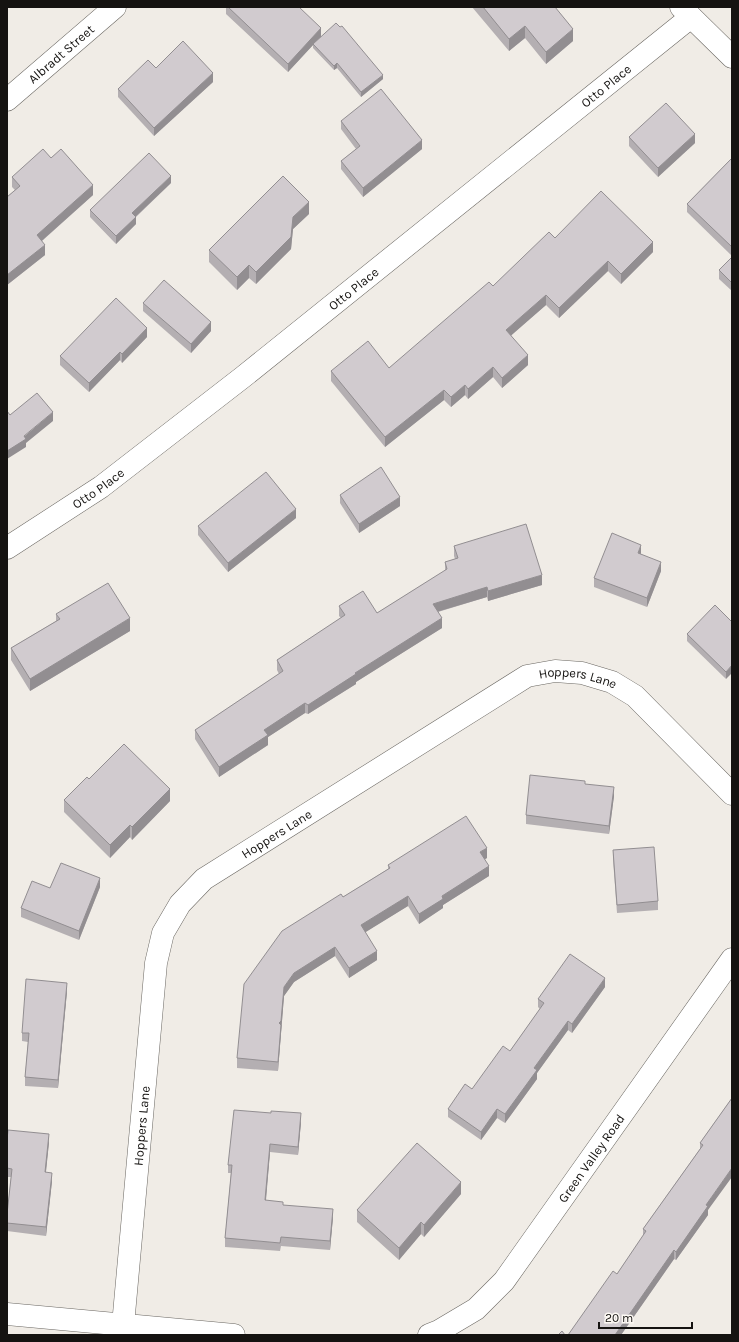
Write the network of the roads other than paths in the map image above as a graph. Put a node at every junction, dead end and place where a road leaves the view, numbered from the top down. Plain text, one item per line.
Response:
1 (116, 7) edge
2 (686, 12) edge
3 (732, 57) edge
4 (7, 100) edge
5 (7, 548) edge
6 (732, 794) edge
7 (732, 959) edge
8 (7, 1314) edge
9 (122, 1325) junction
10 (234, 1335) edge
11 (429, 1335) edge

1 - 4 street, Albradt Street
2 - 3 street
2 - 5 street, Otto Place
6 - 9 street, Hoppers Lane
7 - 11 street, Green Valley Road
8 - 9 street
9 - 10 street

